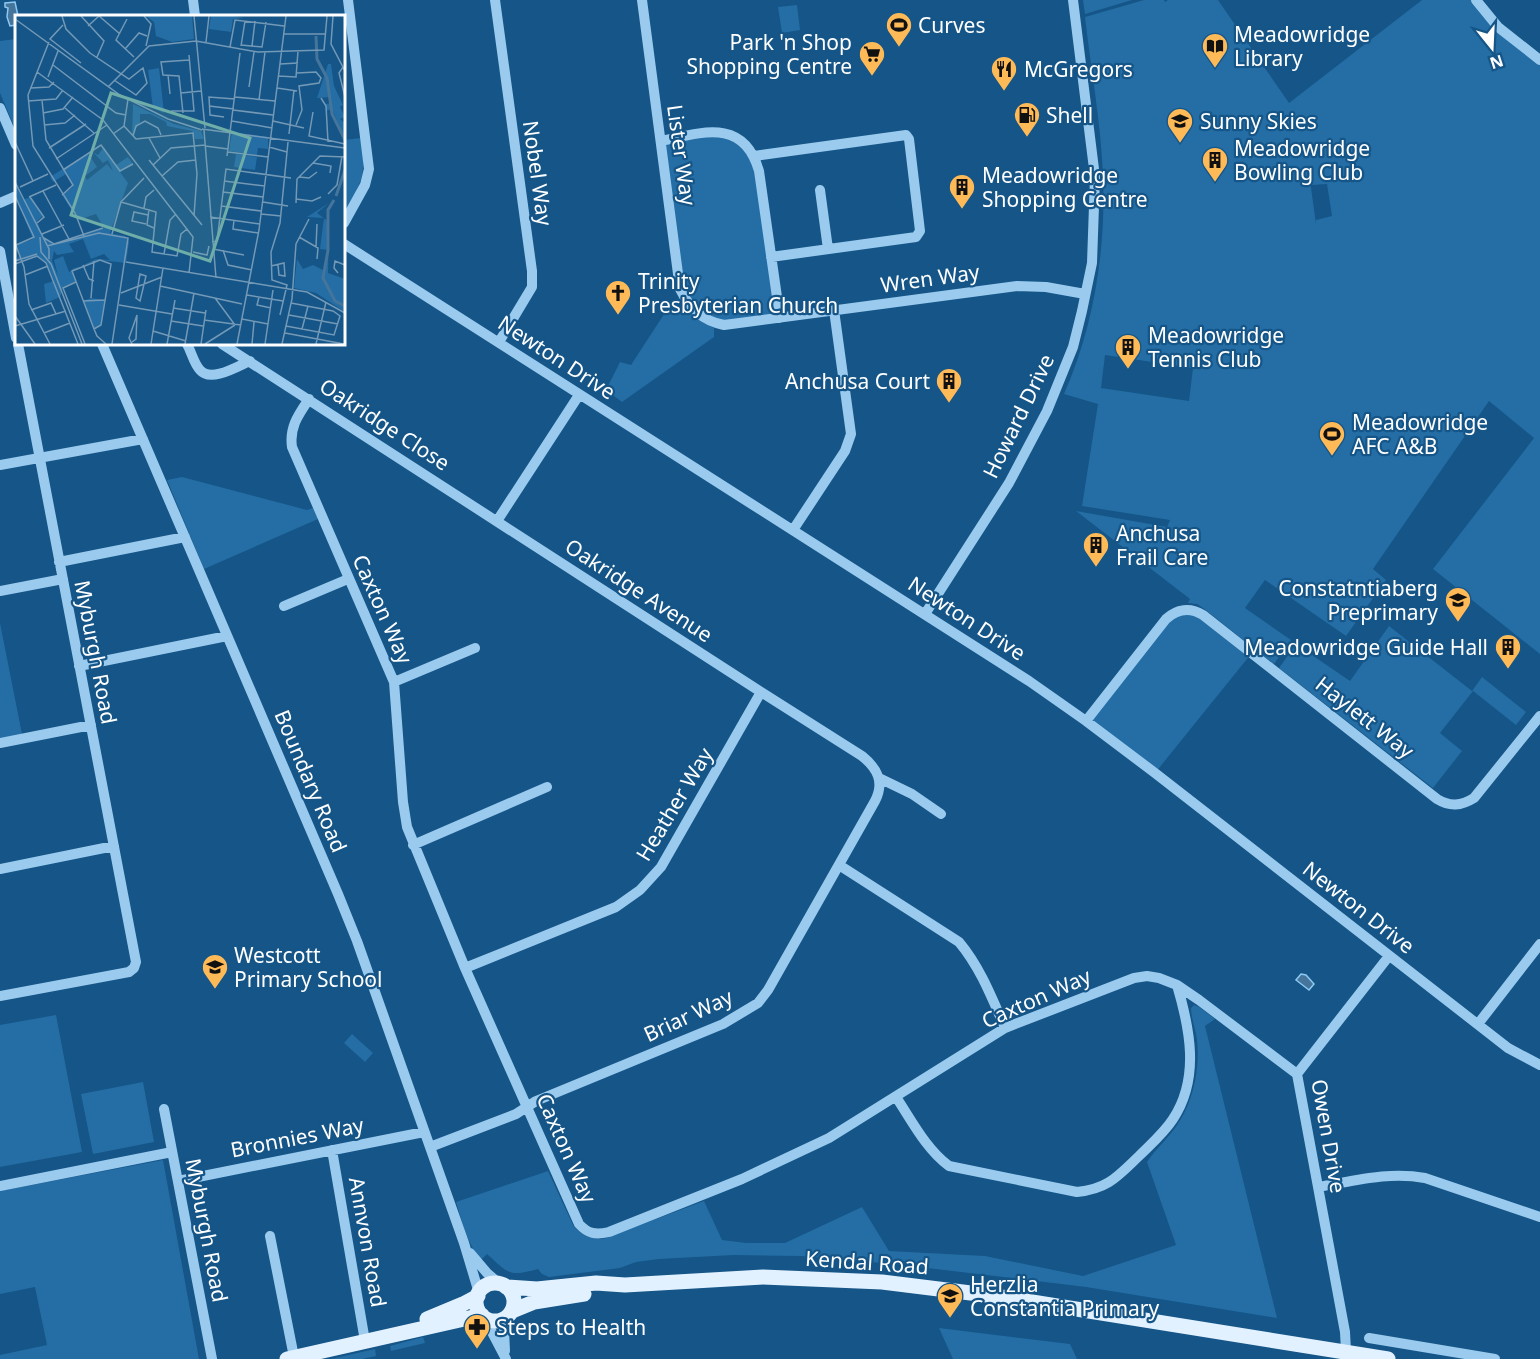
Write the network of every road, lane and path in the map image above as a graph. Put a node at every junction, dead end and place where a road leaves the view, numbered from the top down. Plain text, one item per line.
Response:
1 (193, 0) edge
2 (348, 0) edge
3 (495, 0) edge
4 (642, 0) edge
5 (1073, 0) edge
6 (1476, 0) edge
7 (195, 15) edge
8 (1540, 60) edge
9 (0, 108) edge
10 (3, 122) edge
11 (661, 141) junction
12 (15, 143) edge
13 (754, 156) junction
14 (820, 190) dead end
15 (15, 196) edge
16 (0, 203) edge
17 (345, 221) edge
18 (345, 245) edge
19 (828, 249) junction
20 (0, 252) edge
21 (771, 257) junction
22 (1085, 294) junction
23 (834, 310) junction
24 (695, 311) joint
25 (780, 318) junction
26 (15, 333) edge
27 (499, 342) junction
28 (18, 345) edge
29 (102, 345) edge
30 (187, 345) edge
31 (224, 345) edge
32 (250, 362) junction
33 (579, 395) junction
34 (309, 399) junction
35 (143, 439) junction
36 (40, 459) junction
37 (0, 465) edge
38 (497, 521) junction
39 (793, 530) junction
40 (185, 537) junction
41 (59, 562) junction
42 (63, 579) junction
43 (348, 579) junction
44 (0, 591) edge
45 (284, 606) dead end
46 (925, 614) junction
47 (227, 636) junction
48 (475, 648) dead end
49 (79, 666) junction
50 (394, 682) junction
51 (761, 692) junction
52 (1540, 716) edge
53 (1086, 721) junction
54 (91, 725) junction
55 (0, 743) edge
56 (879, 778) junction
57 (547, 787) dead end
58 (941, 814) dead end
59 (413, 845) junction
60 (114, 846) junction
61 (839, 865) junction
62 (0, 869) edge
63 (1540, 944) edge
64 (1389, 956) junction
65 (465, 968) junction
66 (1177, 985) junction
67 (0, 996) edge
68 (1478, 1024) junction
69 (1005, 1028) junction
70 (1540, 1065) edge
71 (1297, 1074) junction
72 (896, 1097) junction
73 (528, 1106) junction
74 (164, 1109) dead end
75 (424, 1132) junction
76 (430, 1147) junction
77 (332, 1150) junction
78 (172, 1152) junction
79 (178, 1181) junction
80 (0, 1186) edge
81 (1318, 1187) junction
82 (1540, 1217) edge
83 (270, 1236) dead end
84 (464, 1243) junction
85 (625, 1285) junction
86 (503, 1286) junction
87 (479, 1294) junction
88 (511, 1312) junction
89 (483, 1316) junction
90 (388, 1335) junction
91 (1369, 1338) dead end
92 (365, 1341) junction
93 (1346, 1351) junction
94 (290, 1358) edge
95 (212, 1359) edge
96 (507, 1359) edge
97 (1388, 1359) edge
98 (1495, 1359) edge

1 - 7 street
2 - 17 street
3 - 27 street, Nobel Way
4 - 11 street, Lister Way
5 - 22 street, Howard Drive
6 - 8 street
9 - 10 street
10 - 12 street
11 - 13 street
11 - 24 street, Lister Way
13 - 19 street
13 - 21 street
14 - 19 street
15 - 16 street
18 - 27 street, Newton Drive
19 - 21 street
20 - 26 street
21 - 25 street
22 - 23 street, Wren Way
22 - 46 street, Howard Drive
23 - 25 street, Wren Way
23 - 39 street
24 - 25 street, Wren Way
27 - 33 street, Newton Drive
28 - 36 street, Myburgh Road
29 - 35 street, Boundary Road
30 - 32 street
31 - 32 street, Oakridge Close
32 - 34 street, Oakridge Close
33 - 38 street
33 - 39 street, Newton Drive
34 - 38 street, Oakridge Close
34 - 43 street, Caxton Way
35 - 36 street
35 - 40 street, Boundary Road
36 - 37 street
36 - 41 street, Myburgh Road
38 - 51 street, Oakridge Avenue
39 - 46 street, Newton Drive
40 - 41 street
40 - 47 street, Boundary Road
41 - 42 street, Myburgh Road
42 - 44 street
42 - 49 street, Myburgh Road
43 - 45 street
43 - 50 street, Caxton Way
46 - 53 street, Newton Drive
47 - 49 street
47 - 75 street, Boundary Road
48 - 50 street
49 - 54 street, Myburgh Road
50 - 59 street, Caxton Way
51 - 56 street, Oakridge Avenue
51 - 65 street, Heather Way
52 - 53 street, Haylett Way
53 - 64 street, Newton Drive
54 - 55 street
54 - 60 street, Myburgh Road
56 - 58 street
56 - 61 street, Briar Way
57 - 59 street
59 - 65 street, Caxton Way
60 - 62 street
60 - 67 street, Myburgh Road
61 - 69 street
61 - 73 street, Briar Way
63 - 68 street
64 - 68 street, Newton Drive
64 - 71 street, Owen Drive
65 - 73 street, Caxton Way
66 - 69 street, Caxton Way
66 - 71 street, Caxton Way
66 - 72 street
68 - 70 street, Newton Drive
69 - 72 street, Caxton Way
71 - 81 street, Owen Drive
72 - 73 street, Caxton Way
73 - 76 street, Briar Way
74 - 78 street, Myburgh Road
75 - 76 street, Boundary Road
75 - 77 street, Bronnies Way
76 - 84 street, Boundary Road
77 - 79 street, Bronnies Way
77 - 92 street, Annvon Road
78 - 79 street, Myburgh Road
78 - 80 street
79 - 95 street, Myburgh Road
81 - 82 street
81 - 93 street, Owen Drive
83 - 94 street
84 - 86 street, Boundary Road
84 - 87 street, Boundary Road
85 - 86 main road, Kendal Road
85 - 88 main road, Kendal Road
85 - 93 main road, Kendal Road
86 - 87 main road
86 - 88 main road
87 - 89 main road
87 - 90 main road
88 - 89 main road
88 - 96 street
89 - 90 main road
89 - 96 street
90 - 92 main road
91 - 98 street
92 - 94 main road
93 - 97 main road, Kendal Road

